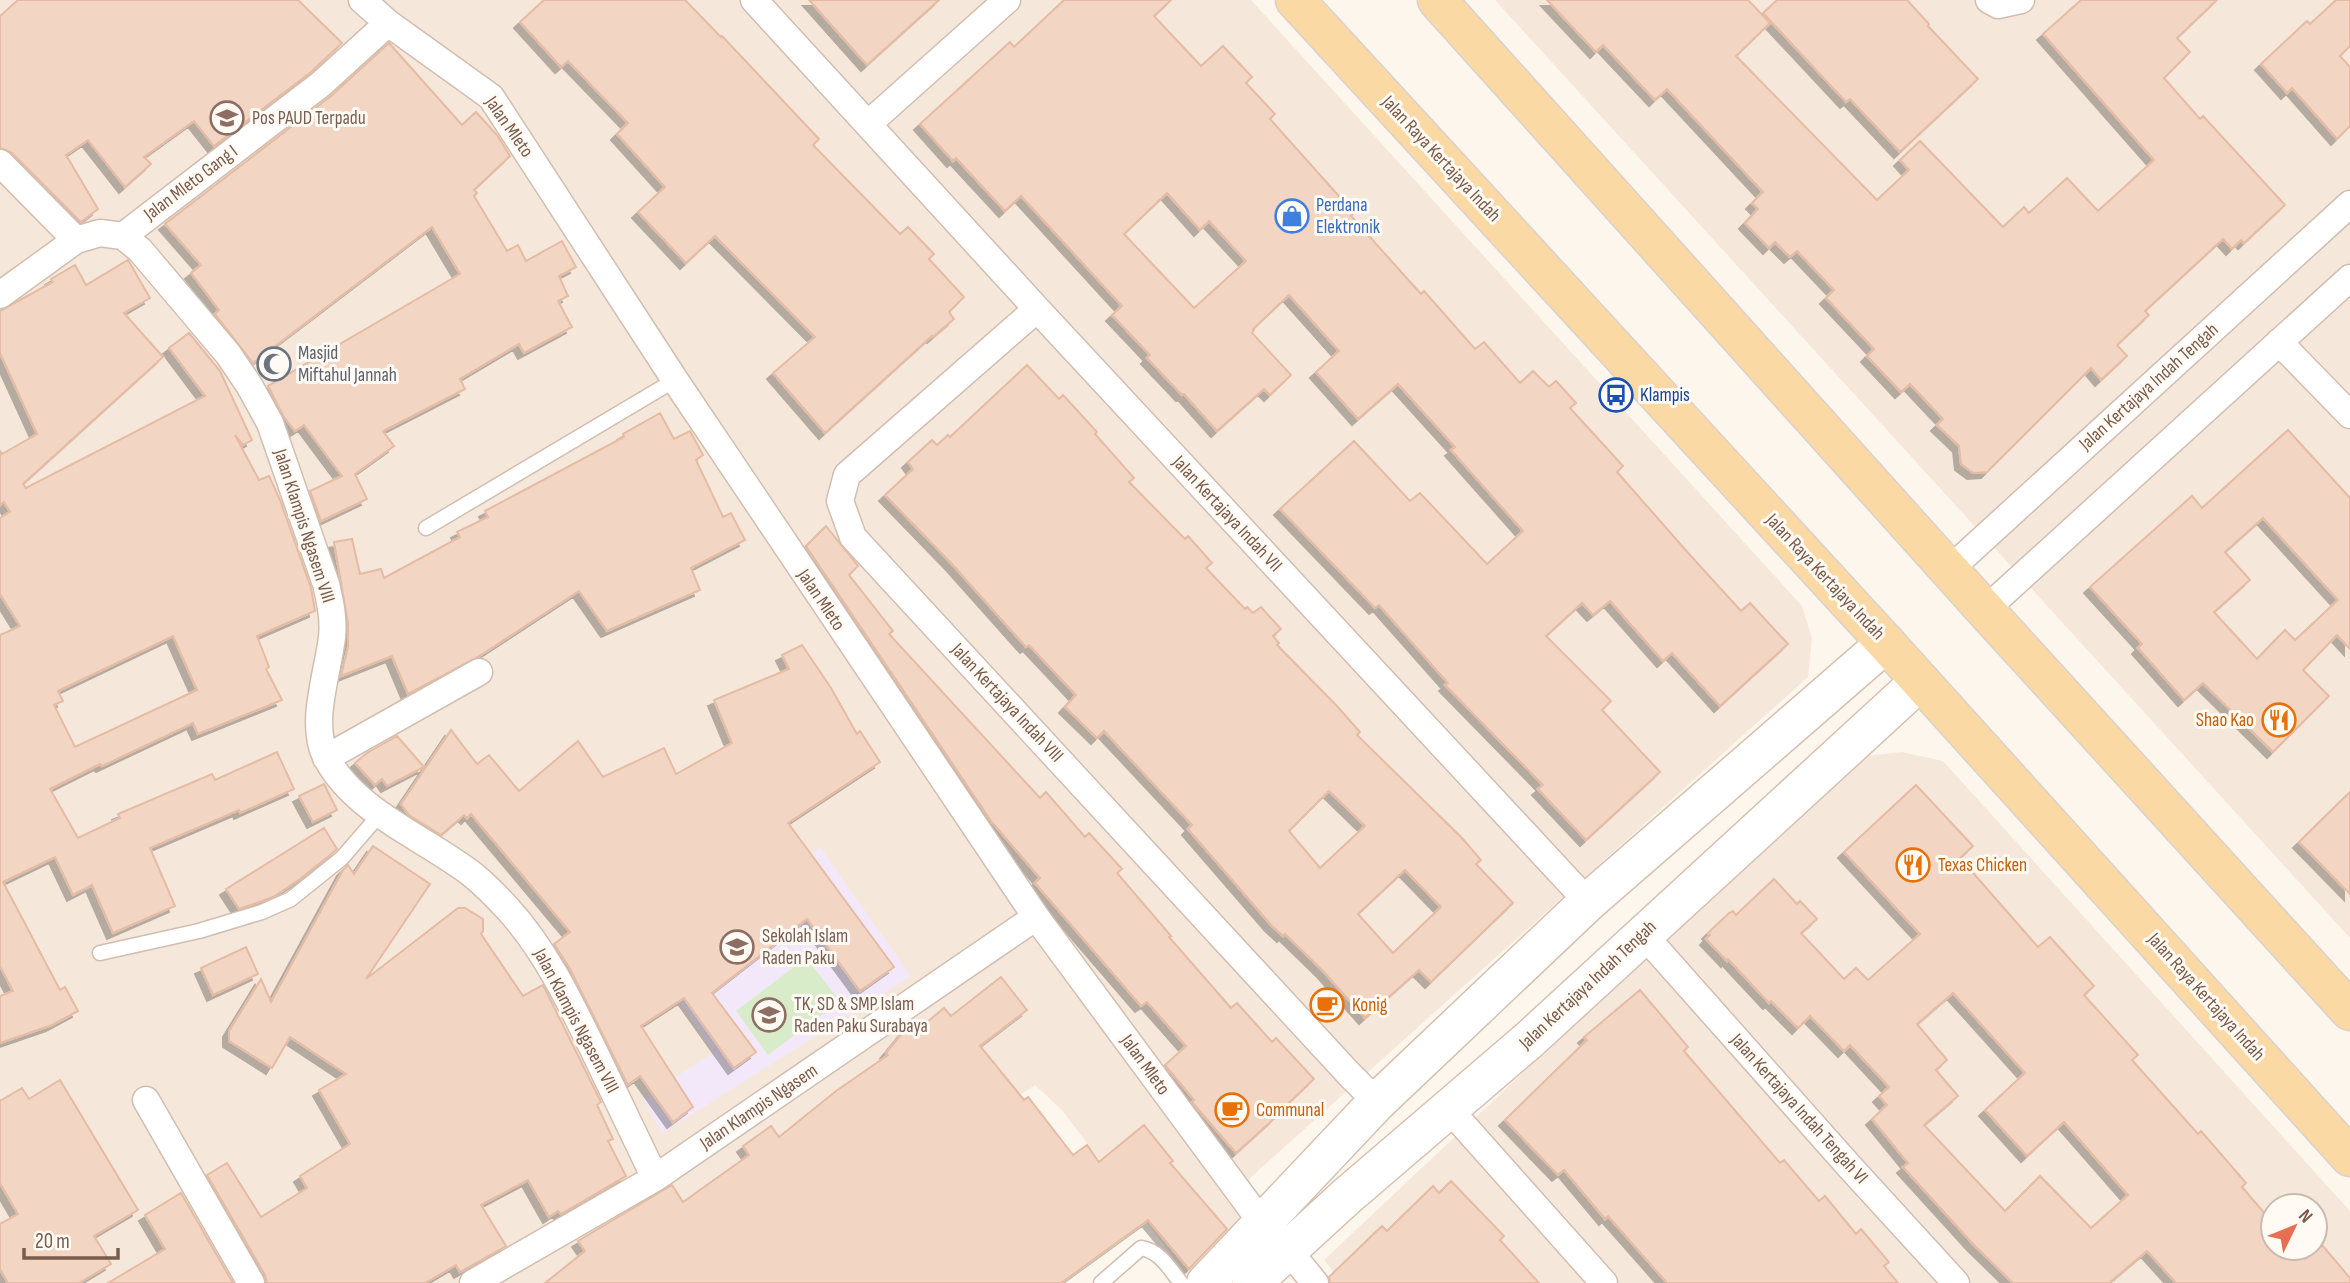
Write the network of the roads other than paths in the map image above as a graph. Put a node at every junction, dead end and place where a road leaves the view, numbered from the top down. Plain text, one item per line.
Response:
1 (362, 0) edge
2 (754, 0) edge
3 (1007, 0) edge
4 (1295, 0) edge
5 (1437, 0) edge
6 (388, 23) junction
7 (868, 124) junction
8 (0, 163) edge
9 (2350, 204) edge
10 (124, 236) junction
11 (76, 240) junction
12 (2350, 278) edge
13 (0, 295) edge
14 (1037, 309) junction
15 (2279, 342) junction
16 (675, 380) junction
17 (2350, 415) edge
18 (426, 528) dead end
19 (1949, 570) junction
20 (1985, 610) junction
21 (1886, 643) junction
22 (479, 672) dead end
23 (1919, 682) junction
24 (1789, 727) junction
25 (326, 758) junction
26 (1826, 767) junction
27 (380, 814) junction
28 (1588, 902) junction
29 (1036, 917) junction
30 (1643, 934) junction
31 (100, 953) dead end
32 (2350, 1011) edge
33 (146, 1100) dead end
34 (1377, 1102) junction
35 (1449, 1109) junction
36 (2350, 1157) edge
37 (1318, 1162) junction
38 (655, 1178) junction
39 (1348, 1196) junction
40 (1260, 1255) edge
41 (251, 1283) edge
42 (473, 1283) edge
43 (1101, 1283) edge
44 (1181, 1283) edge
45 (1206, 1283) edge
46 (1315, 1283) edge
47 (1604, 1283) edge
48 (1956, 1283) edge

1 - 6 street, Jalan Mleto
2 - 7 street, Jalan Kertajaya Indah VII
3 - 7 street
4 - 21 main road, Jalan Raya Kertajaya Indah
5 - 19 main road
6 - 10 street, Jalan Mleto Gang I
6 - 16 street, Jalan Mleto
7 - 14 street, Jalan Kertajaya Indah VII
8 - 11 street
9 - 19 street, Jalan Kertajaya Indah Tengah
10 - 11 street
10 - 25 street, Jalan Klampis Ngasem VIII
11 - 13 street
12 - 15 street
14 - 28 street, Jalan Kertajaya Indah VII
14 - 34 street, Jalan Kertajaya Indah VIII
15 - 17 street
15 - 20 street
16 - 18 lane
16 - 29 street, Jalan Mleto
19 - 20 main road
20 - 32 main road
21 - 23 main road, Jalan Raya Kertajaya Indah
21 - 24 main road
22 - 25 street
23 - 26 main road, Jalan Kertajaya Indah Tengah
23 - 36 main road, Jalan Raya Kertajaya Indah
24 - 26 main road
24 - 28 main road
25 - 27 street, Jalan Klampis Ngasem VIII
26 - 30 main road, Jalan Kertajaya Indah Tengah
27 - 31 lane
27 - 38 street, Jalan Klampis Ngasem VIII
28 - 34 main road
29 - 38 street, Jalan Klampis Ngasem
29 - 40 street, Jalan Mleto
30 - 35 main road, Jalan Kertajaya Indah Tengah
30 - 48 street, Jalan Kertajaya Indah Tengah VI
33 - 41 street
34 - 37 main road
35 - 39 main road, Jalan Kertajaya Indah Tengah
35 - 47 street
37 - 39 main road
37 - 40 main road
38 - 42 street, Jalan Klampis Ngasem
39 - 40 main road, Jalan Kertajaya Indah Tengah
40 - 45 main road
40 - 46 street, Jalan Mleto
43 - 44 lane

